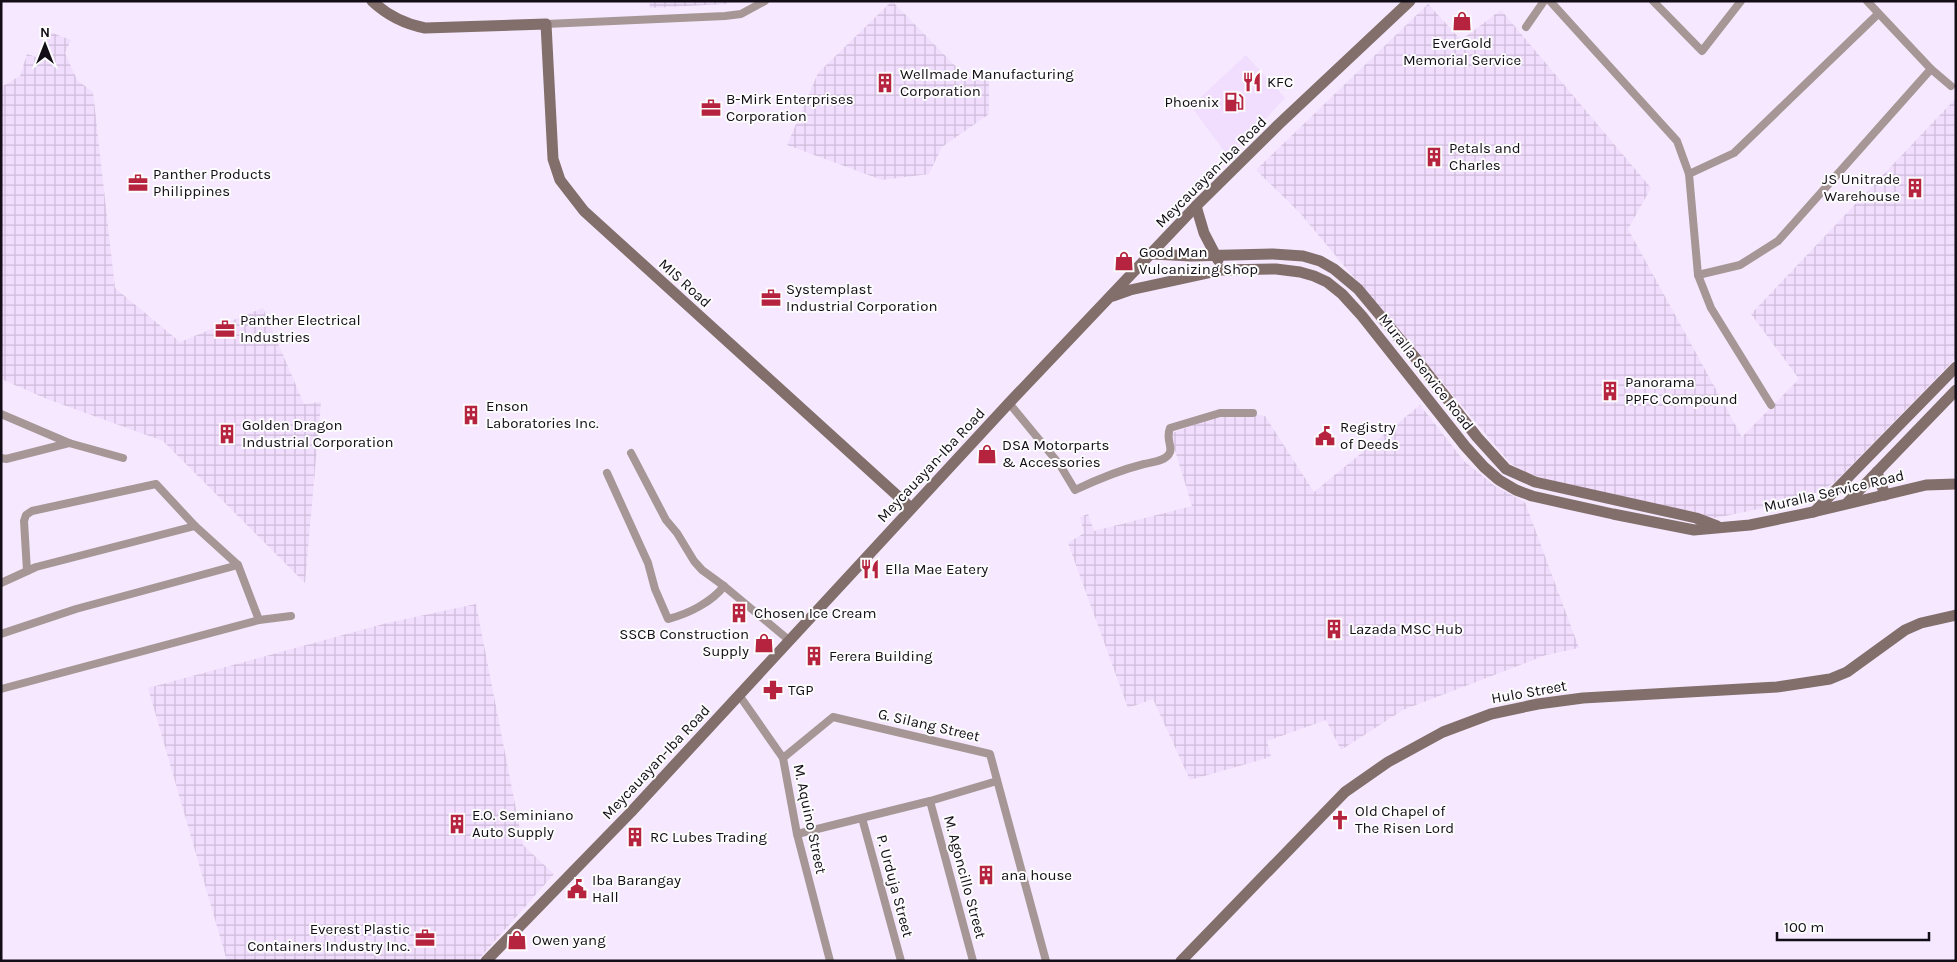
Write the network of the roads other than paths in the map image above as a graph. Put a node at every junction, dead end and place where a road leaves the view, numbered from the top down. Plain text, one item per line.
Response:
1 (372, 1) edge
2 (765, 1) edge
3 (1410, 1) edge
4 (1544, 1) edge
5 (1550, 1) edge
6 (1653, 1) edge
7 (1741, 1) edge
8 (1866, 1) edge
9 (1878, 14) junction
10 (546, 24) junction
11 (1526, 27) dead end
12 (1931, 69) junction
13 (1951, 86) dead end
14 (1689, 174) junction
15 (1196, 206) junction
16 (1152, 254) junction
17 (1216, 255) junction
18 (1222, 270) junction
19 (1698, 275) junction
20 (1109, 298) junction
21 (1956, 366) edge
22 (1956, 390) edge
23 (1009, 403) junction
24 (1771, 405) dead end
25 (1253, 413) dead end
26 (1, 414) edge
27 (69, 443) junction
28 (1878, 446) junction
29 (631, 453) dead end
30 (1, 458) edge
31 (123, 458) dead end
32 (1891, 458) junction
33 (1877, 472) junction
34 (607, 473) dead end
35 (1956, 484) edge
36 (1885, 495) junction
37 (1847, 503) junction
38 (911, 508) junction
39 (1813, 512) junction
40 (195, 526) junction
41 (1719, 527) junction
42 (238, 565) junction
43 (28, 571) junction
44 (1, 583) edge
45 (724, 586) junction
46 (1956, 615) edge
47 (291, 616) dead end
48 (259, 620) junction
49 (1, 634) edge
50 (790, 641) junction
51 (1, 689) edge
52 (739, 695) junction
53 (783, 758) junction
54 (997, 781) junction
55 (930, 801) junction
56 (862, 818) junction
57 (797, 834) junction
58 (486, 961) edge
59 (830, 961) edge
60 (901, 961) edge
61 (973, 961) edge
62 (1046, 961) edge
63 (1181, 961) edge

1 - 10 street
2 - 10 street
3 - 15 street, Meycauayan-Iba Road
4 - 11 street
5 - 14 street
6 - 7 street
8 - 9 street
9 - 12 street
9 - 14 street
10 - 38 street, MIS Road
12 - 13 street
12 - 19 street
14 - 19 street
15 - 16 street, Meycauayan-Iba Road
15 - 17 street
16 - 17 street, Muralla Service Road
16 - 20 street, Meycauayan-Iba Road
17 - 18 street
17 - 41 street, Muralla Service Road
18 - 20 street, Muralla Service Road
18 - 41 street, Muralla Service Road
19 - 24 street
20 - 23 street, Meycauayan-Iba Road
21 - 28 street
22 - 32 street
23 - 25 street
23 - 38 street, Meycauayan-Iba Road
26 - 27 street
27 - 30 street
27 - 31 street
28 - 32 street
28 - 39 street
29 - 45 street
32 - 33 street
33 - 36 street
33 - 37 street
34 - 45 street
35 - 36 street, Muralla Service Road
36 - 37 street, Muralla Service Road
37 - 39 street, Muralla Service Road
38 - 50 street, Meycauayan-Iba Road
39 - 41 street, Muralla Service Road
40 - 42 street
40 - 43 street
40 - 43 street
42 - 48 street
42 - 49 street
43 - 44 street
45 - 50 street
46 - 63 street, Hulo Street
47 - 48 street
48 - 51 street
50 - 52 street, Meycauayan-Iba Road
52 - 53 street, M. Aquino Street
52 - 58 street, Meycauayan-Iba Road
53 - 54 street, G. Silang Street
53 - 57 street, M. Aquino Street
54 - 55 street
54 - 62 street, G. Silang Street
55 - 56 street
55 - 61 street, M. Agoncillo Street
56 - 57 street
56 - 60 street, P. Urduja Street
57 - 59 street, M. Aquino Street

